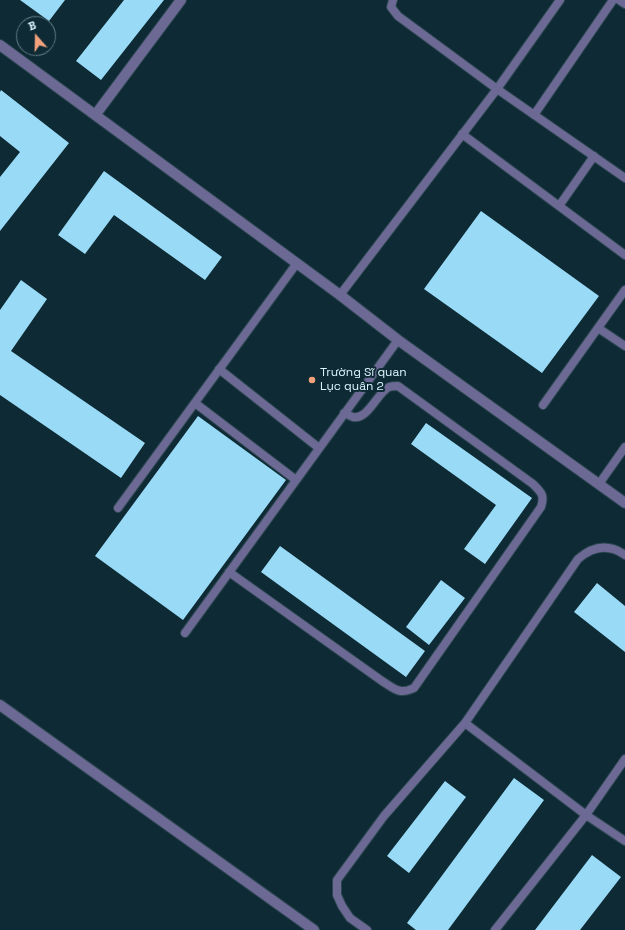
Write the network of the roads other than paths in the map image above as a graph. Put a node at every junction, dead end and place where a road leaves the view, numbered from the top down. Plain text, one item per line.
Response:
1 (181, 0) edge
2 (393, 0) edge
3 (560, 0) edge
4 (612, 0) edge
5 (619, 0) edge
6 (625, 4) edge
7 (0, 45) edge
8 (497, 89) junction
9 (96, 114) junction
10 (534, 115) junction
11 (462, 134) junction
12 (594, 156) junction
13 (625, 178) edge
14 (559, 206) junction
15 (625, 255) edge
16 (297, 263) junction
17 (625, 290) edge
18 (340, 295) junction
19 (598, 328) junction
20 (398, 340) junction
21 (625, 346) edge
22 (219, 369) junction
23 (195, 403) junction
24 (543, 405) dead end
25 (344, 413) junction
26 (625, 447) edge
27 (319, 448) junction
28 (296, 480) junction
29 (599, 484) junction
30 (625, 503) edge
31 (118, 508) dead end
32 (625, 555) edge
33 (229, 572) junction
34 (185, 634) dead end
35 (0, 705) edge
36 (465, 723) junction
37 (625, 759) edge
38 (586, 815) junction
39 (625, 841) edge
40 (314, 930) edge
41 (367, 930) edge
42 (495, 930) edge

1 - 9 street
2 - 8 lane
3 - 8 lane
4 - 10 lane
5 - 6 lane
7 - 9 street
8 - 10 lane
8 - 11 lane
9 - 16 street
10 - 12 lane
11 - 14 lane
11 - 18 lane
12 - 13 lane
12 - 14 lane
14 - 15 lane
16 - 18 street
16 - 22 lane
17 - 19 lane
18 - 20 street
19 - 21 lane
19 - 24 lane
20 - 25 lane
20 - 29 street
22 - 23 lane
22 - 27 lane
23 - 28 lane
23 - 31 lane
25 - 27 lane
25 - 33 lane
26 - 29 lane
27 - 28 lane
28 - 33 lane
29 - 30 street
32 - 36 lane
33 - 34 lane
35 - 40 street
36 - 38 lane
36 - 41 lane
37 - 38 lane
38 - 39 lane
38 - 42 lane

